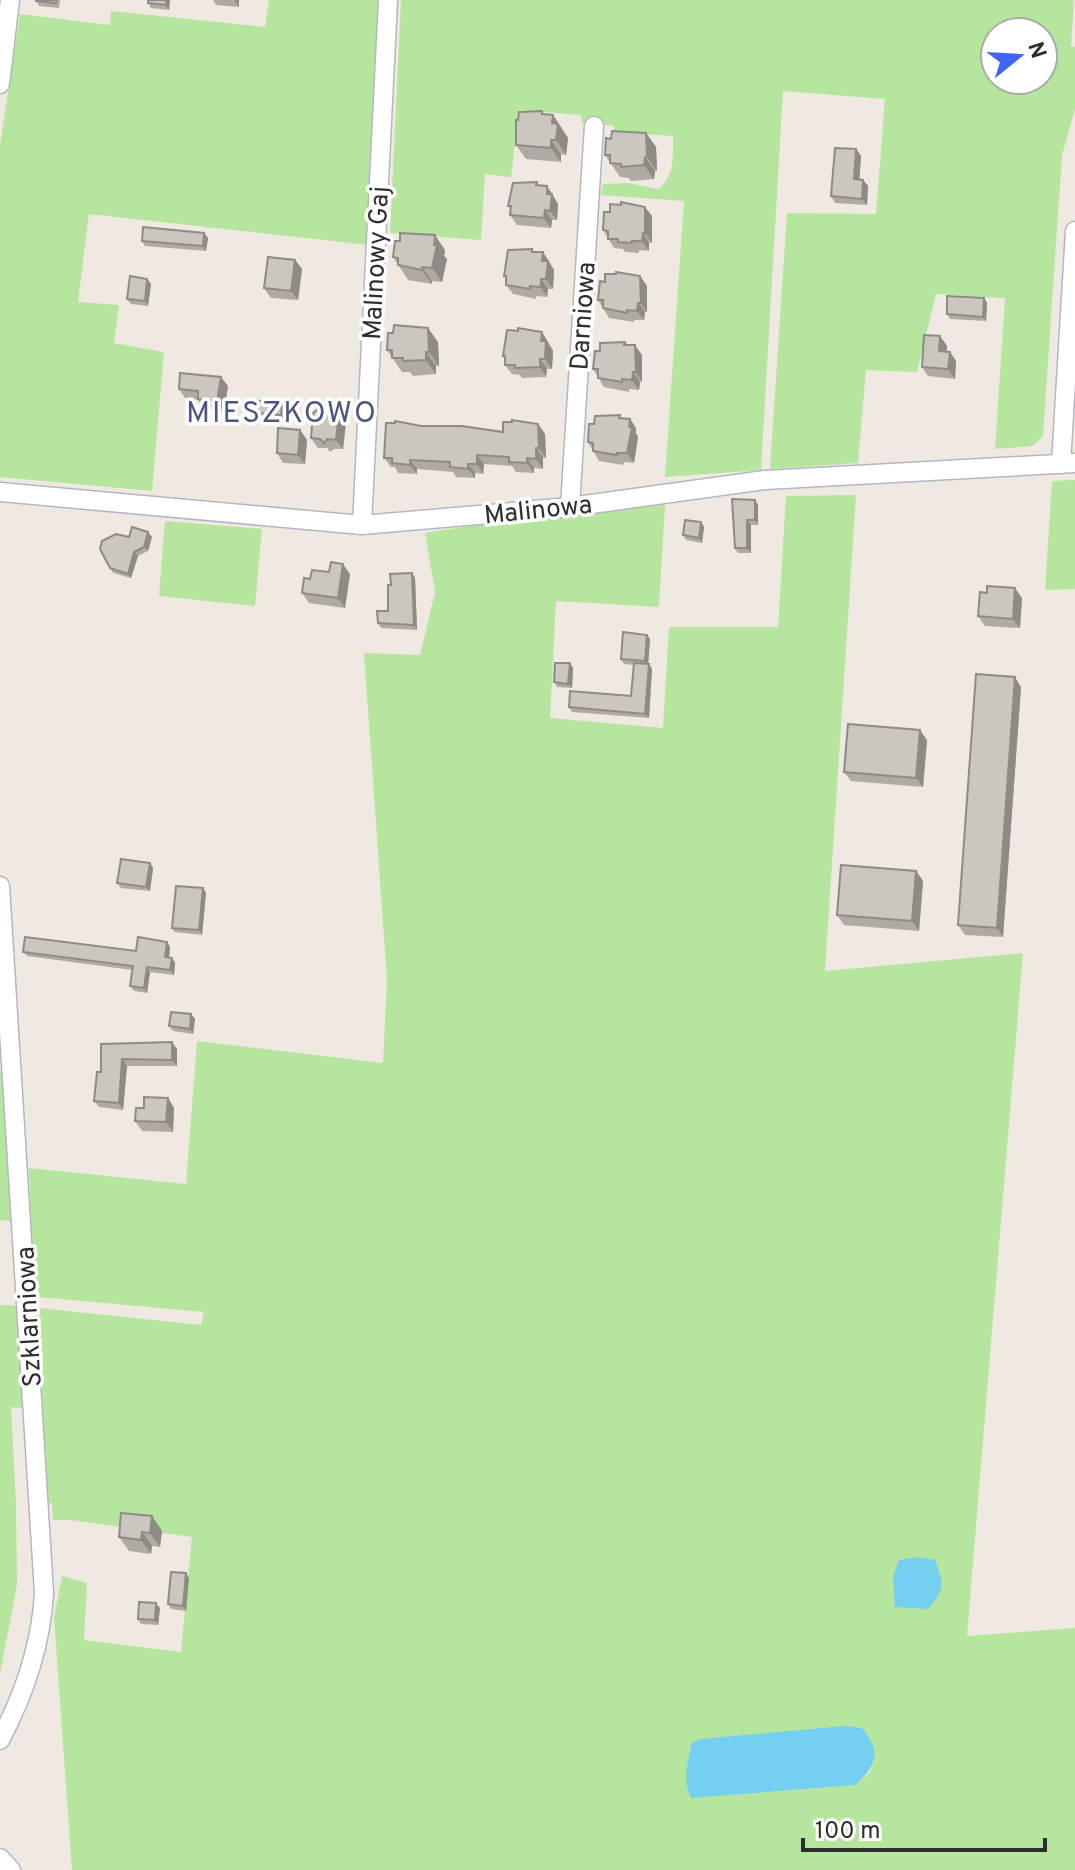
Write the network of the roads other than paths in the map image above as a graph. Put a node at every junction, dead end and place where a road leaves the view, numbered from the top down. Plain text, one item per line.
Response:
1 (10, 0) edge
2 (388, 0) edge
3 (0, 84) edge
4 (594, 126) dead end
5 (1075, 231) edge
6 (1068, 463) edge
7 (0, 492) edge
8 (570, 507) junction
9 (362, 525) junction
10 (0, 886) edge
11 (0, 1740) edge
12 (0, 1858) edge
13 (11, 1870) edge

1 - 3 street
2 - 9 street, Malinowy Gaj
4 - 8 street, Darniowa
5 - 6 street
6 - 8 street, Malinowa
7 - 9 street, Malinowa
8 - 9 street, Malinowa
10 - 11 street, Szklarniowa
12 - 13 street

